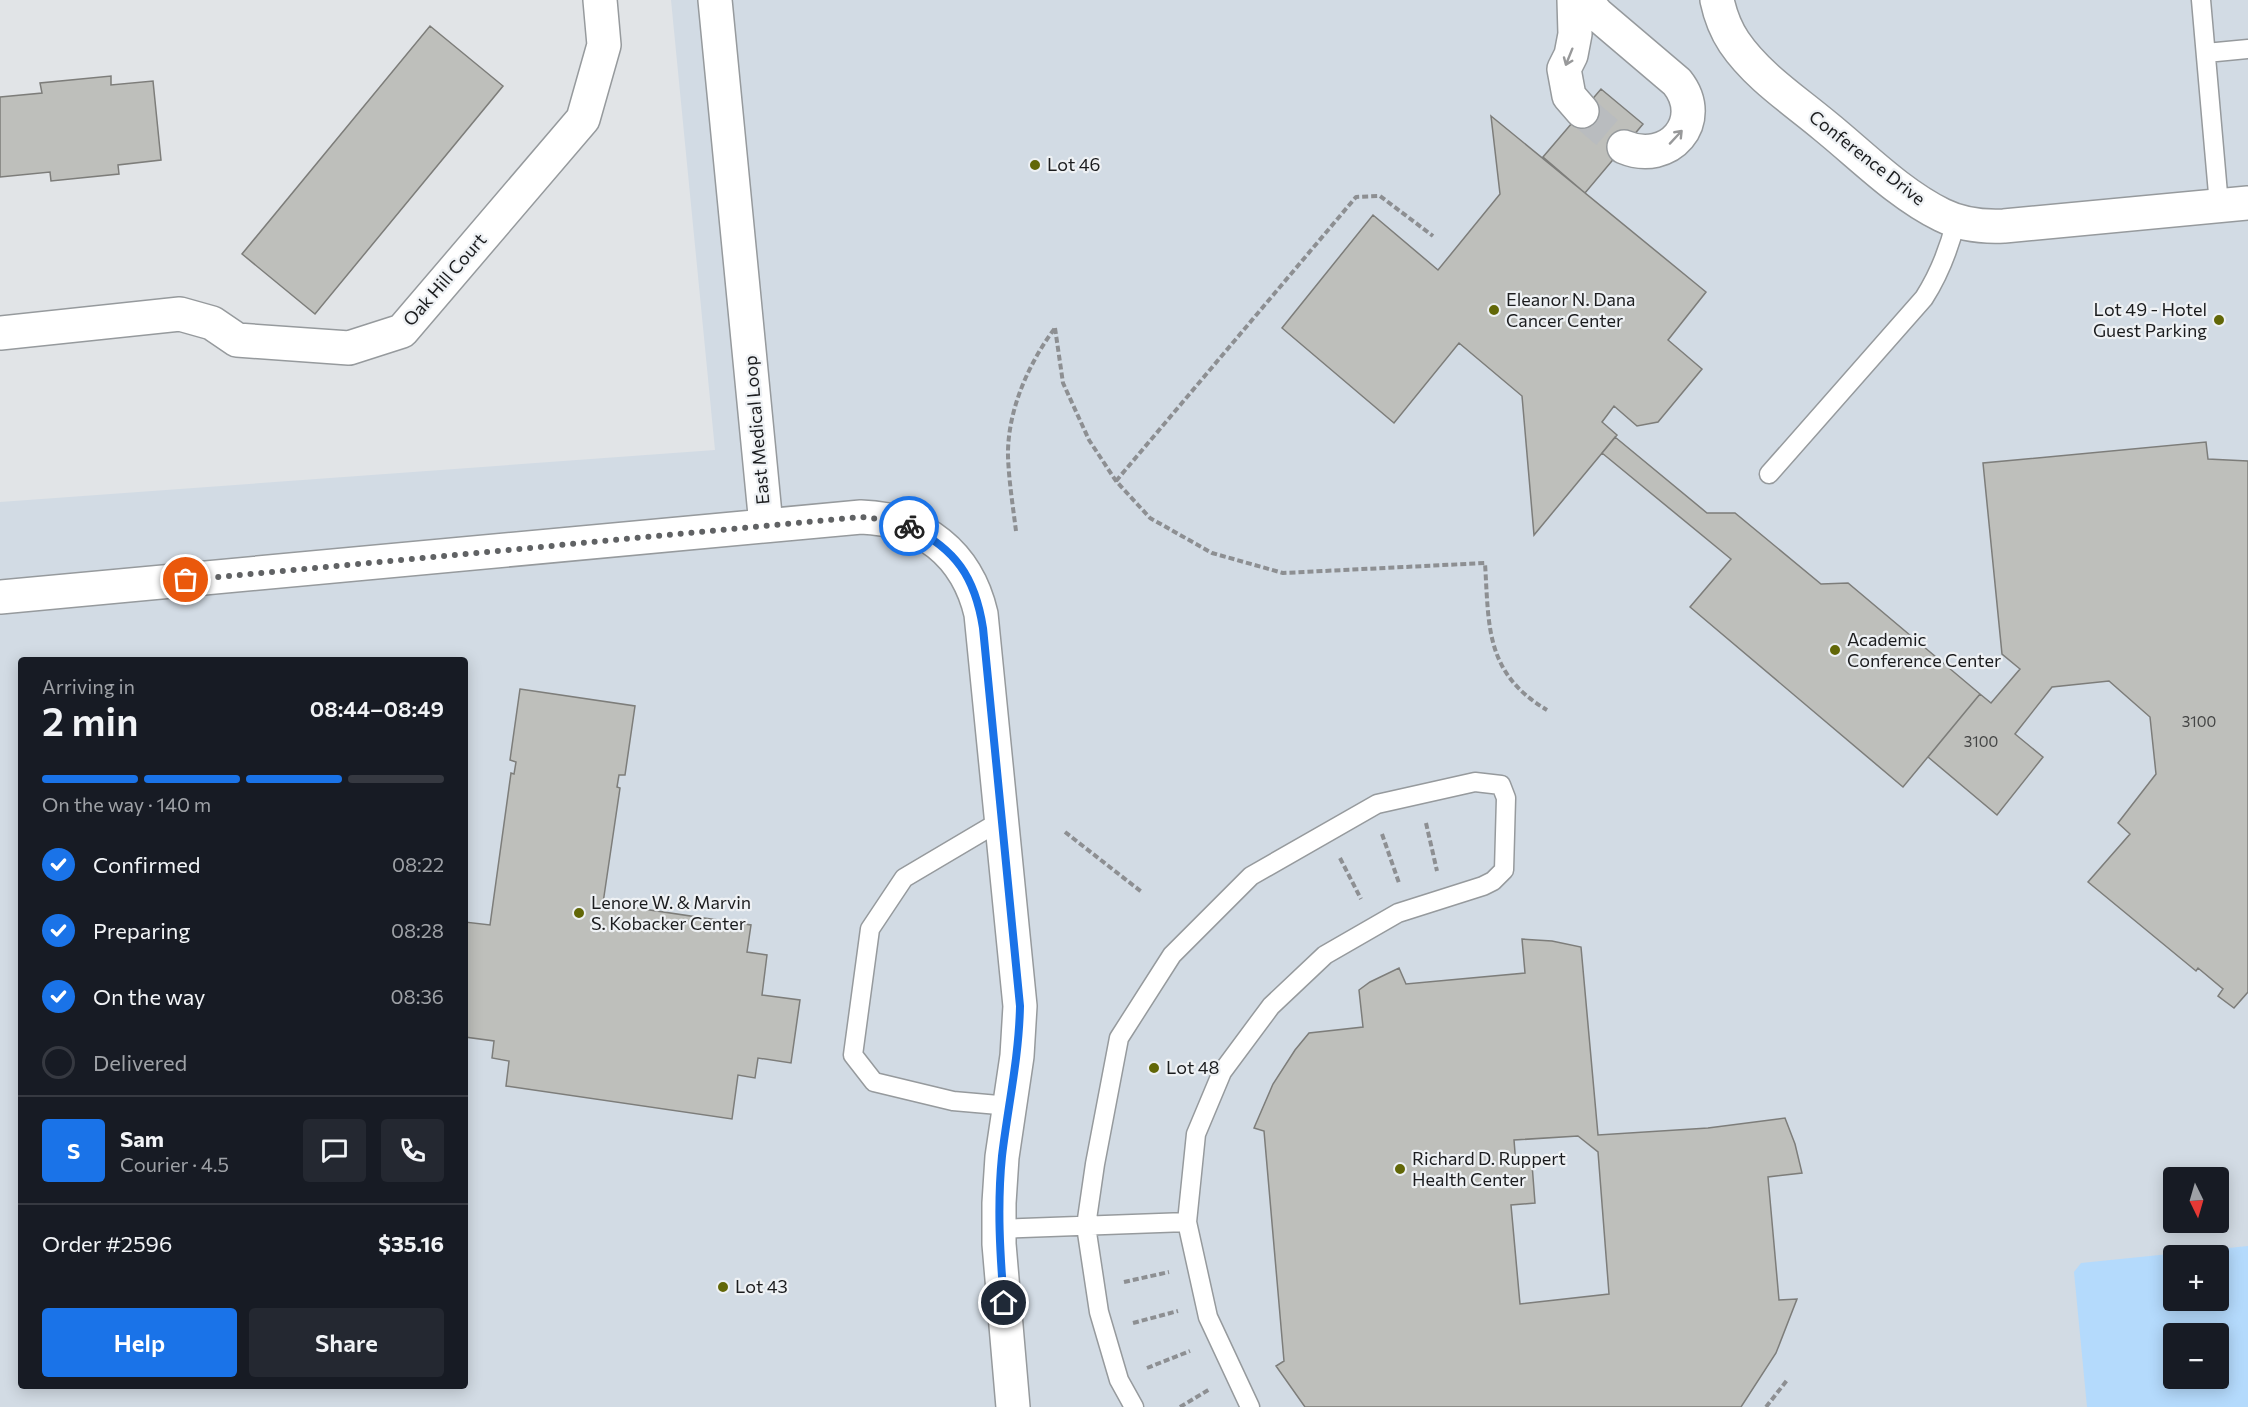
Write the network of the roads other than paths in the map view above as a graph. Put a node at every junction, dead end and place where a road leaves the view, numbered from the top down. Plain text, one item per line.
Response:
1 (600, 0) edge
2 (715, 0) edge
3 (1574, 0) edge
4 (1585, 0) edge
5 (1717, 0) edge
6 (2201, 0) edge
7 (2248, 49) edge
8 (2206, 53) junction
9 (1582, 111) tunnel mouth
10 (1624, 147) tunnel mouth
11 (2234, 204) edge
12 (1956, 221) junction
13 (0, 333) edge
14 (1769, 474) dead end
15 (766, 525) junction
16 (0, 597) edge
17 (1002, 820) junction
18 (1010, 1106) junction
19 (1187, 1222) junction
20 (1086, 1226) junction
21 (999, 1229) junction
22 (1013, 1407) edge
23 (1134, 1407) edge
24 (1250, 1407) edge

1 - 13 street, Oak Hill Court
2 - 15 street, East Medical Loop
3 -> 9 street
10 -> 4 street
5 - 12 street, Conference Drive
6 - 8 lane
7 - 8 lane
8 - 11 lane
11 - 12 street, Conference Drive
12 - 14 lane
15 - 16 street, East Medical Loop
15 - 17 street
17 - 18 street
17 - 18 lane
18 - 21 street
19 - 20 lane
19 - 20 lane
19 - 24 lane
20 - 21 lane
20 - 23 lane
21 - 22 street

